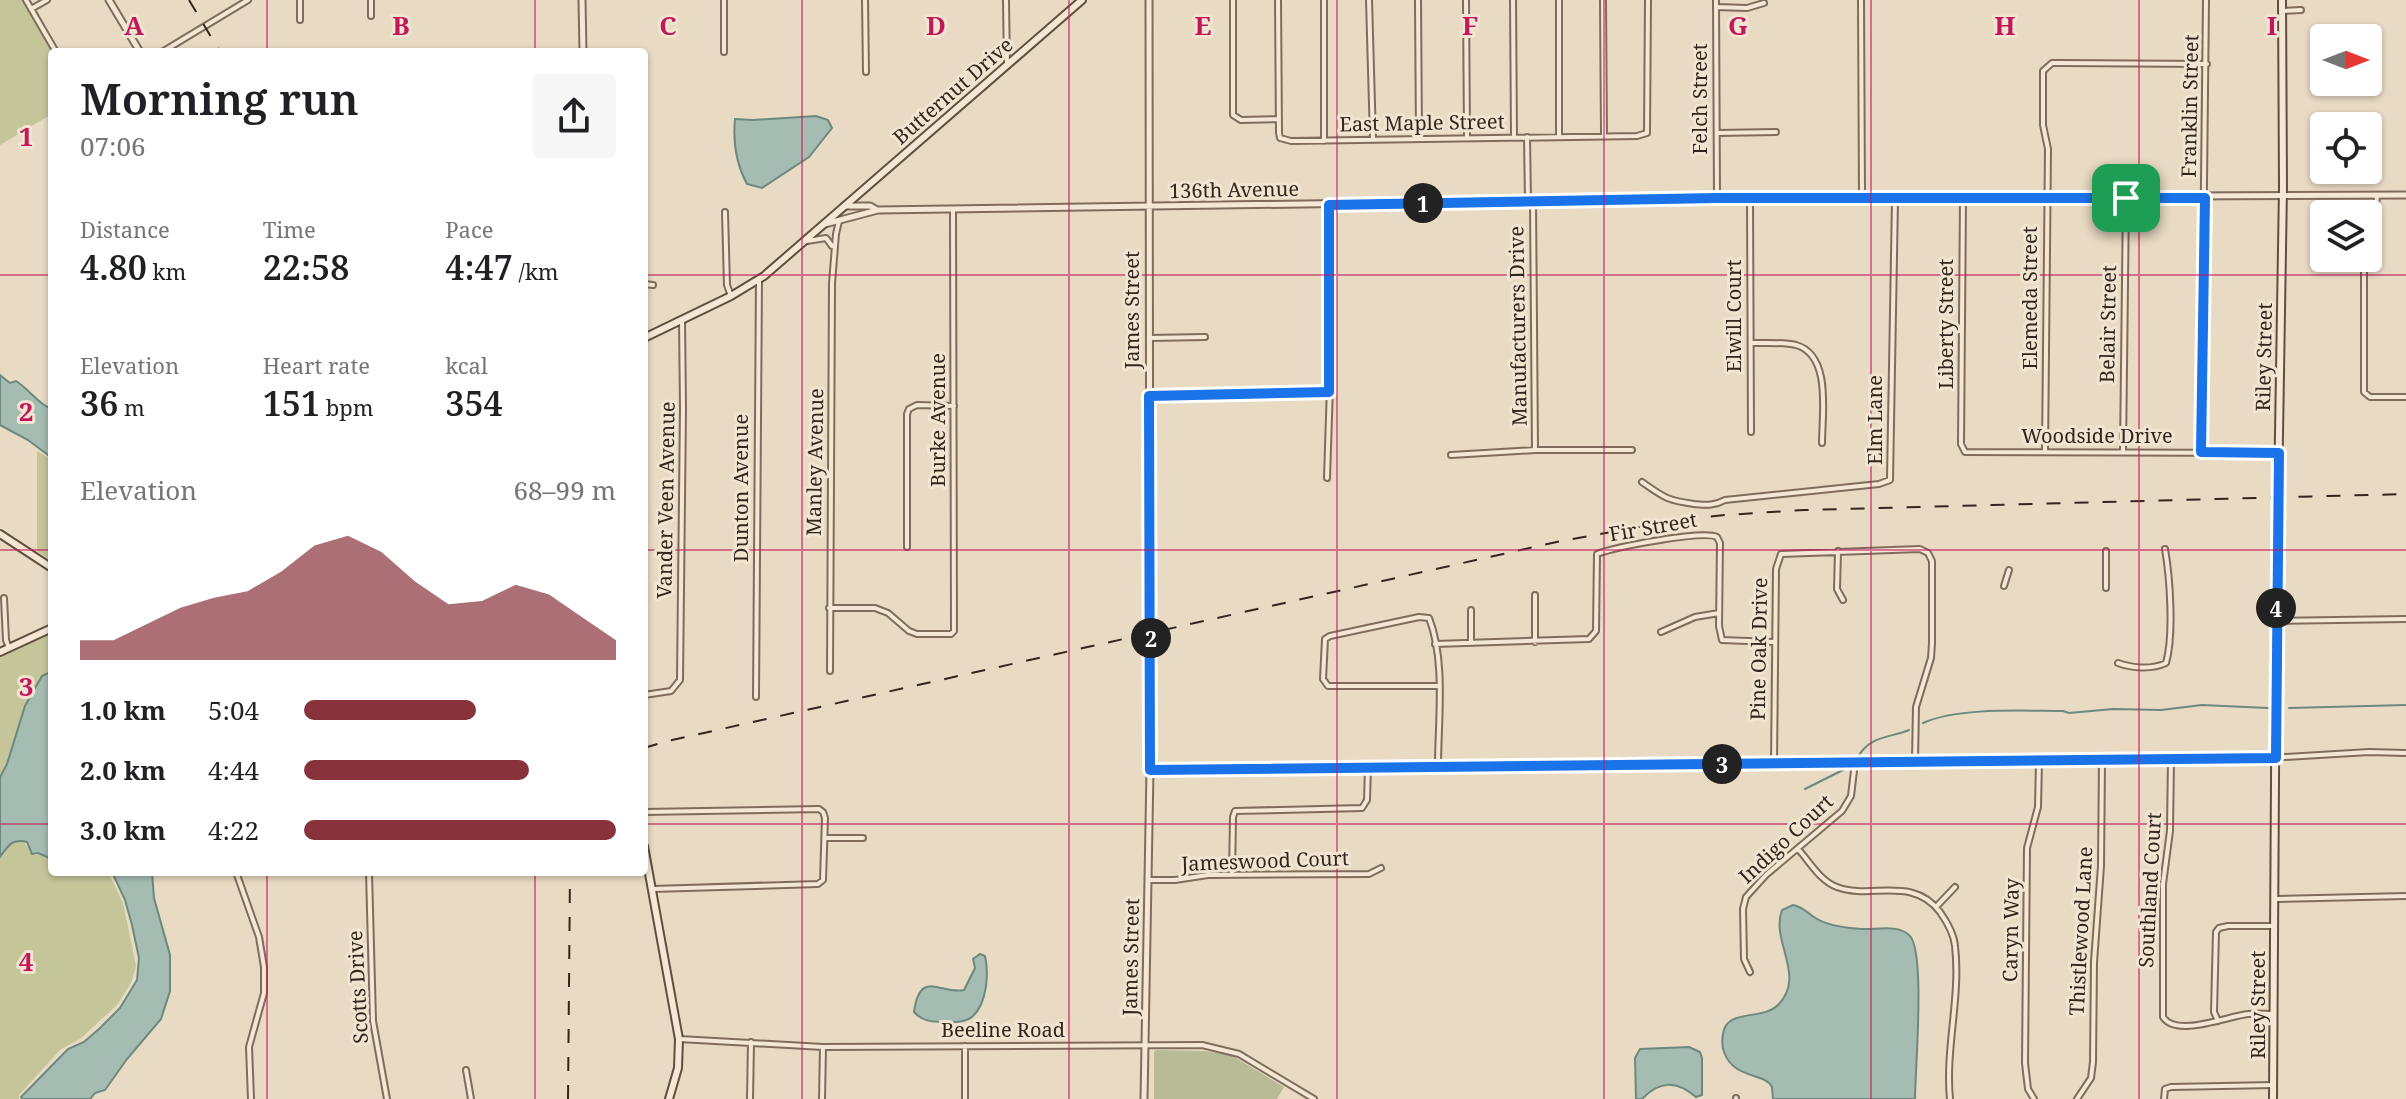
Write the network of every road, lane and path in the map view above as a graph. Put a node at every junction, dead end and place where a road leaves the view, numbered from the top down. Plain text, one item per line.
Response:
1 (26, 0) edge
2 (47, 0) edge
3 (109, 0) edge
4 (248, 0) edge
5 (300, 0) edge
6 (371, 0) edge
7 (582, 0) edge
8 (724, 0) edge
9 (865, 0) edge
10 (1006, 0) edge
11 (1082, 0) edge
12 (1149, 0) edge
13 (1233, 0) edge
14 (1278, 0) edge
15 (1324, 0) edge
16 (1369, 0) edge
17 (1418, 0) edge
18 (1466, 0) edge
19 (1513, 0) edge
20 (1559, 0) edge
21 (1603, 0) edge
22 (1648, 0) edge
23 (1716, 0) edge
24 (1861, 0) edge
25 (2206, 0) edge
26 (2282, 0) edge
27 (1764, 3) dead end
28 (1716, 7) junction
29 (31, 9) junction
30 (2301, 10) dead end
31 (2282, 11) junction
32 (371, 16) dead end
33 (300, 20) dead end
34 (54, 48) edge
35 (138, 48) edge
36 (169, 48) edge
37 (583, 48) edge
38 (724, 52) dead end
39 (2207, 64) junction
40 (1007, 65) junction
41 (866, 72) dead end
42 (1278, 119) junction
43 (1776, 132) dead end
44 (1717, 133) junction
45 (1604, 135) junction
46 (1559, 136) junction
47 (1467, 137) junction
48 (1514, 137) junction
49 (1527, 137) junction
50 (1419, 138) junction
51 (1373, 139) junction
52 (1324, 141) junction
53 (2406, 195) edge
54 (2283, 196) junction
55 (2377, 196) junction
56 (1717, 198) junction
57 (1963, 198) junction
58 (2046, 198) junction
59 (2126, 198) junction
60 (2205, 198) junction
61 (1750, 199) junction
62 (1862, 199) junction
63 (1895, 199) junction
64 (2377, 200) edge
65 (1531, 202) junction
66 (1329, 205) junction
67 (844, 206) junction
68 (1148, 207) junction
69 (878, 210) junction
70 (953, 210) junction
71 (725, 212) dead end
72 (839, 221) junction
73 (824, 224) junction
74 (803, 242) junction
75 (834, 253) junction
76 (2364, 272) edge
77 (759, 280) junction
78 (648, 284) edge
79 (653, 285) dead end
80 (731, 296) junction
81 (682, 320) junction
82 (648, 336) edge
83 (1205, 337) dead end
84 (1149, 338) junction
85 (1751, 343) junction
86 (1329, 392) junction
87 (1149, 396) junction
88 (2406, 397) edge
89 (954, 406) junction
90 (1751, 432) dead end
91 (1822, 443) dead end
92 (1535, 450) junction
93 (1632, 450) dead end
94 (1964, 450) joint
95 (2123, 451) junction
96 (2045, 452) junction
97 (2201, 452) junction
98 (2279, 453) junction
99 (1451, 455) dead end
100 (1327, 478) dead end
101 (1642, 482) dead end
102 (0, 534) edge
103 (907, 547) dead end
104 (2165, 549) dead end
105 (1838, 551) junction
106 (2106, 551) dead end
107 (48, 565) edge
108 (2009, 570) dead end
109 (2004, 586) dead end
110 (2106, 588) dead end
111 (1535, 595) dead end
112 (4, 598) dead end
113 (1843, 600) dead end
114 (829, 608) junction
115 (1471, 610) dead end
116 (1719, 613) junction
117 (2406, 619) edge
118 (2276, 621) junction
119 (48, 630) edge
120 (1661, 632) dead end
121 (1471, 642) junction
122 (1535, 642) junction
123 (1775, 642) junction
124 (1435, 644) junction
125 (9, 648) junction
126 (0, 652) edge
127 (2118, 663) dead end
128 (830, 671) dead end
129 (1438, 686) junction
130 (648, 694) edge
131 (756, 697) dead end
132 (2406, 753) edge
133 (2171, 758) junction
134 (2276, 758) junction
135 (2102, 760) junction
136 (1915, 761) junction
137 (2039, 761) junction
138 (1855, 762) junction
139 (1774, 763) junction
140 (1438, 766) junction
141 (1368, 767) junction
142 (1150, 770) junction
143 (648, 812) edge
144 (825, 838) junction
145 (863, 838) dead end
146 (1798, 849) junction
147 (648, 868) edge
148 (1381, 868) dead end
149 (1232, 875) junction
150 (237, 876) edge
151 (369, 876) edge
152 (1149, 880) junction
153 (1955, 887) dead end
154 (652, 889) junction
155 (2406, 896) edge
156 (2276, 899) junction
157 (1936, 907) junction
158 (2275, 926) junction
159 (1750, 972) dead end
160 (2273, 1014) junction
161 (2218, 1021) junction
162 (679, 1039) junction
163 (751, 1042) junction
164 (1145, 1045) junction
165 (965, 1046) junction
166 (823, 1047) junction
167 (466, 1070) dead end
168 (2274, 1085) junction
169 (251, 1099) edge
170 (387, 1099) edge
171 (471, 1099) edge
172 (669, 1099) edge
173 (750, 1099) edge
174 (822, 1099) edge
175 (965, 1099) edge
176 (1144, 1099) edge
177 (1314, 1099) edge
178 (1950, 1099) edge
179 (2034, 1099) edge
180 (2077, 1099) edge
181 (2164, 1099) edge
182 (2273, 1099) edge

1 - 29 street
2 - 29 street
3 - 35 street
4 - 36 street
5 - 33 street
6 - 32 street
7 - 37 street
8 - 38 street
9 - 41 street
10 - 40 street
11 - 40 main road, Butternut Drive
12 - 68 street, James Street
13 - 42 street
14 - 42 street
15 - 52 street
16 - 51 street
17 - 50 street
18 - 47 street
19 - 48 street
20 - 46 street
21 - 45 street
22 - 45 street, East Maple Street
23 - 28 street, Felch Street
24 - 62 street
25 - 39 street, Franklin Street
26 - 31 main road, Riley Street
27 - 28 street
28 - 44 street, Felch Street
29 - 34 street
30 - 31 street
31 - 54 main road, Riley Street
39 - 58 street, Elemeda Street
39 - 60 street, Franklin Street
40 - 67 main road, Butternut Drive
42 - 52 street, East Maple Street
43 - 44 street
44 - 56 street, Felch Street
45 - 46 street, East Maple Street
46 - 49 street, East Maple Street
47 - 48 street, East Maple Street
47 - 50 street, East Maple Street
48 - 49 street, East Maple Street
49 - 65 street, Manufacturers Drive
50 - 51 street, East Maple Street
51 - 52 street, East Maple Street
53 - 55 street, 136th Avenue
54 - 55 street, 136th Avenue
54 - 60 street, 136th Avenue
54 - 98 main road, Riley Street
55 - 64 street
56 - 61 street, 136th Avenue
56 - 65 street, 136th Avenue
57 - 58 street, 136th Avenue
57 - 63 street, 136th Avenue
57 - 94 street, Liberty Street
58 - 59 street, 136th Avenue
58 - 96 street, Elemeda Street
59 - 60 street, 136th Avenue
59 - 95 street, Belair Street
60 - 97 street, Franklin Street
61 - 62 street, 136th Avenue
61 - 85 street, Elwill Court
62 - 63 street, 136th Avenue
63 - 101 street, Elm Lane
65 - 66 street, 136th Avenue
65 - 92 street, Manufacturers Drive
66 - 68 street, 136th Avenue
66 - 86 street
67 - 69 street, 136th Avenue
67 - 73 main road, Butternut Drive
68 - 70 street, 136th Avenue
68 - 84 street, James Street
69 - 70 street, 136th Avenue
69 - 72 street, 136th Avenue
70 - 89 street, Burke Avenue
71 - 80 street
72 - 73 street, 136th Avenue
72 - 75 street, Manley Avenue
73 - 74 main road, Butternut Drive
74 - 75 street
74 - 77 main road, Butternut Drive
75 - 114 street, Manley Avenue
76 - 88 street
77 - 80 main road, Butternut Drive
77 - 131 street, Dunton Avenue
78 - 79 street
80 - 81 main road, Butternut Drive
81 - 82 main road, Butternut Drive
81 - 130 street, Vander Veen Avenue
83 - 84 street
84 - 87 street, James Street
85 - 90 street, Elwill Court
85 - 91 street
86 - 87 street
86 - 100 street
87 - 142 street, James Street
89 - 103 street
89 - 114 street, Burke Avenue
92 - 93 street
92 - 99 street
94 - 96 street, Woodside Drive
95 - 96 street, Woodside Drive
95 - 97 street, Woodside Drive
97 - 98 street, Woodside Drive
98 - 118 main road, Riley Street
102 - 107 main road
104 - 127 street
105 - 113 street
105 - 123 street, Pine Oak Drive
105 - 136 street
106 - 110 street
108 - 109 street
111 - 122 street
112 - 125 street
114 - 128 street, Manley Avenue
115 - 121 street
116 - 120 street
116 - 122 street, Fir Street
116 - 123 street
117 - 118 street
118 - 134 main road, Riley Street
119 - 125 main road
121 - 122 street
121 - 124 street
123 - 139 street, Pine Oak Drive
124 - 129 street
124 - 129 street
125 - 126 main road
129 - 140 street
132 - 134 street
133 - 134 street
133 - 135 street
133 - 161 street, Southland Court
134 - 156 main road, Riley Street
135 - 137 street
135 - 180 street, Thistlewood Lane
136 - 137 street
136 - 138 street
137 - 179 street, Caryn Way
138 - 139 street
138 - 146 street, Indigo Court
139 - 140 street
140 - 141 street
141 - 142 street
141 - 149 street
142 - 152 street, James Street
143 - 144 street
144 - 145 street
144 - 154 street
146 - 157 street
146 - 159 street, Indigo Court
147 - 154 main road
148 - 149 street, Jameswood Court
149 - 152 street, Jameswood Court
150 - 169 street
151 - 170 street, Scotts Drive
152 - 164 street, James Street
153 - 157 street
154 - 162 main road
155 - 156 street
156 - 158 main road, Riley Street
157 - 178 street
158 - 160 main road, Riley Street
158 - 161 street
160 - 161 street
160 - 168 main road, Riley Street
162 - 163 street, Beeline Road
162 - 172 main road
163 - 166 street, Beeline Road
163 - 173 street
164 - 165 street, Beeline Road
164 - 176 street, James Street
164 - 177 street, Beeline Road
165 - 166 street, Beeline Road
165 - 175 street
166 - 174 street
167 - 171 street
168 - 181 street
168 - 182 main road, Riley Street

